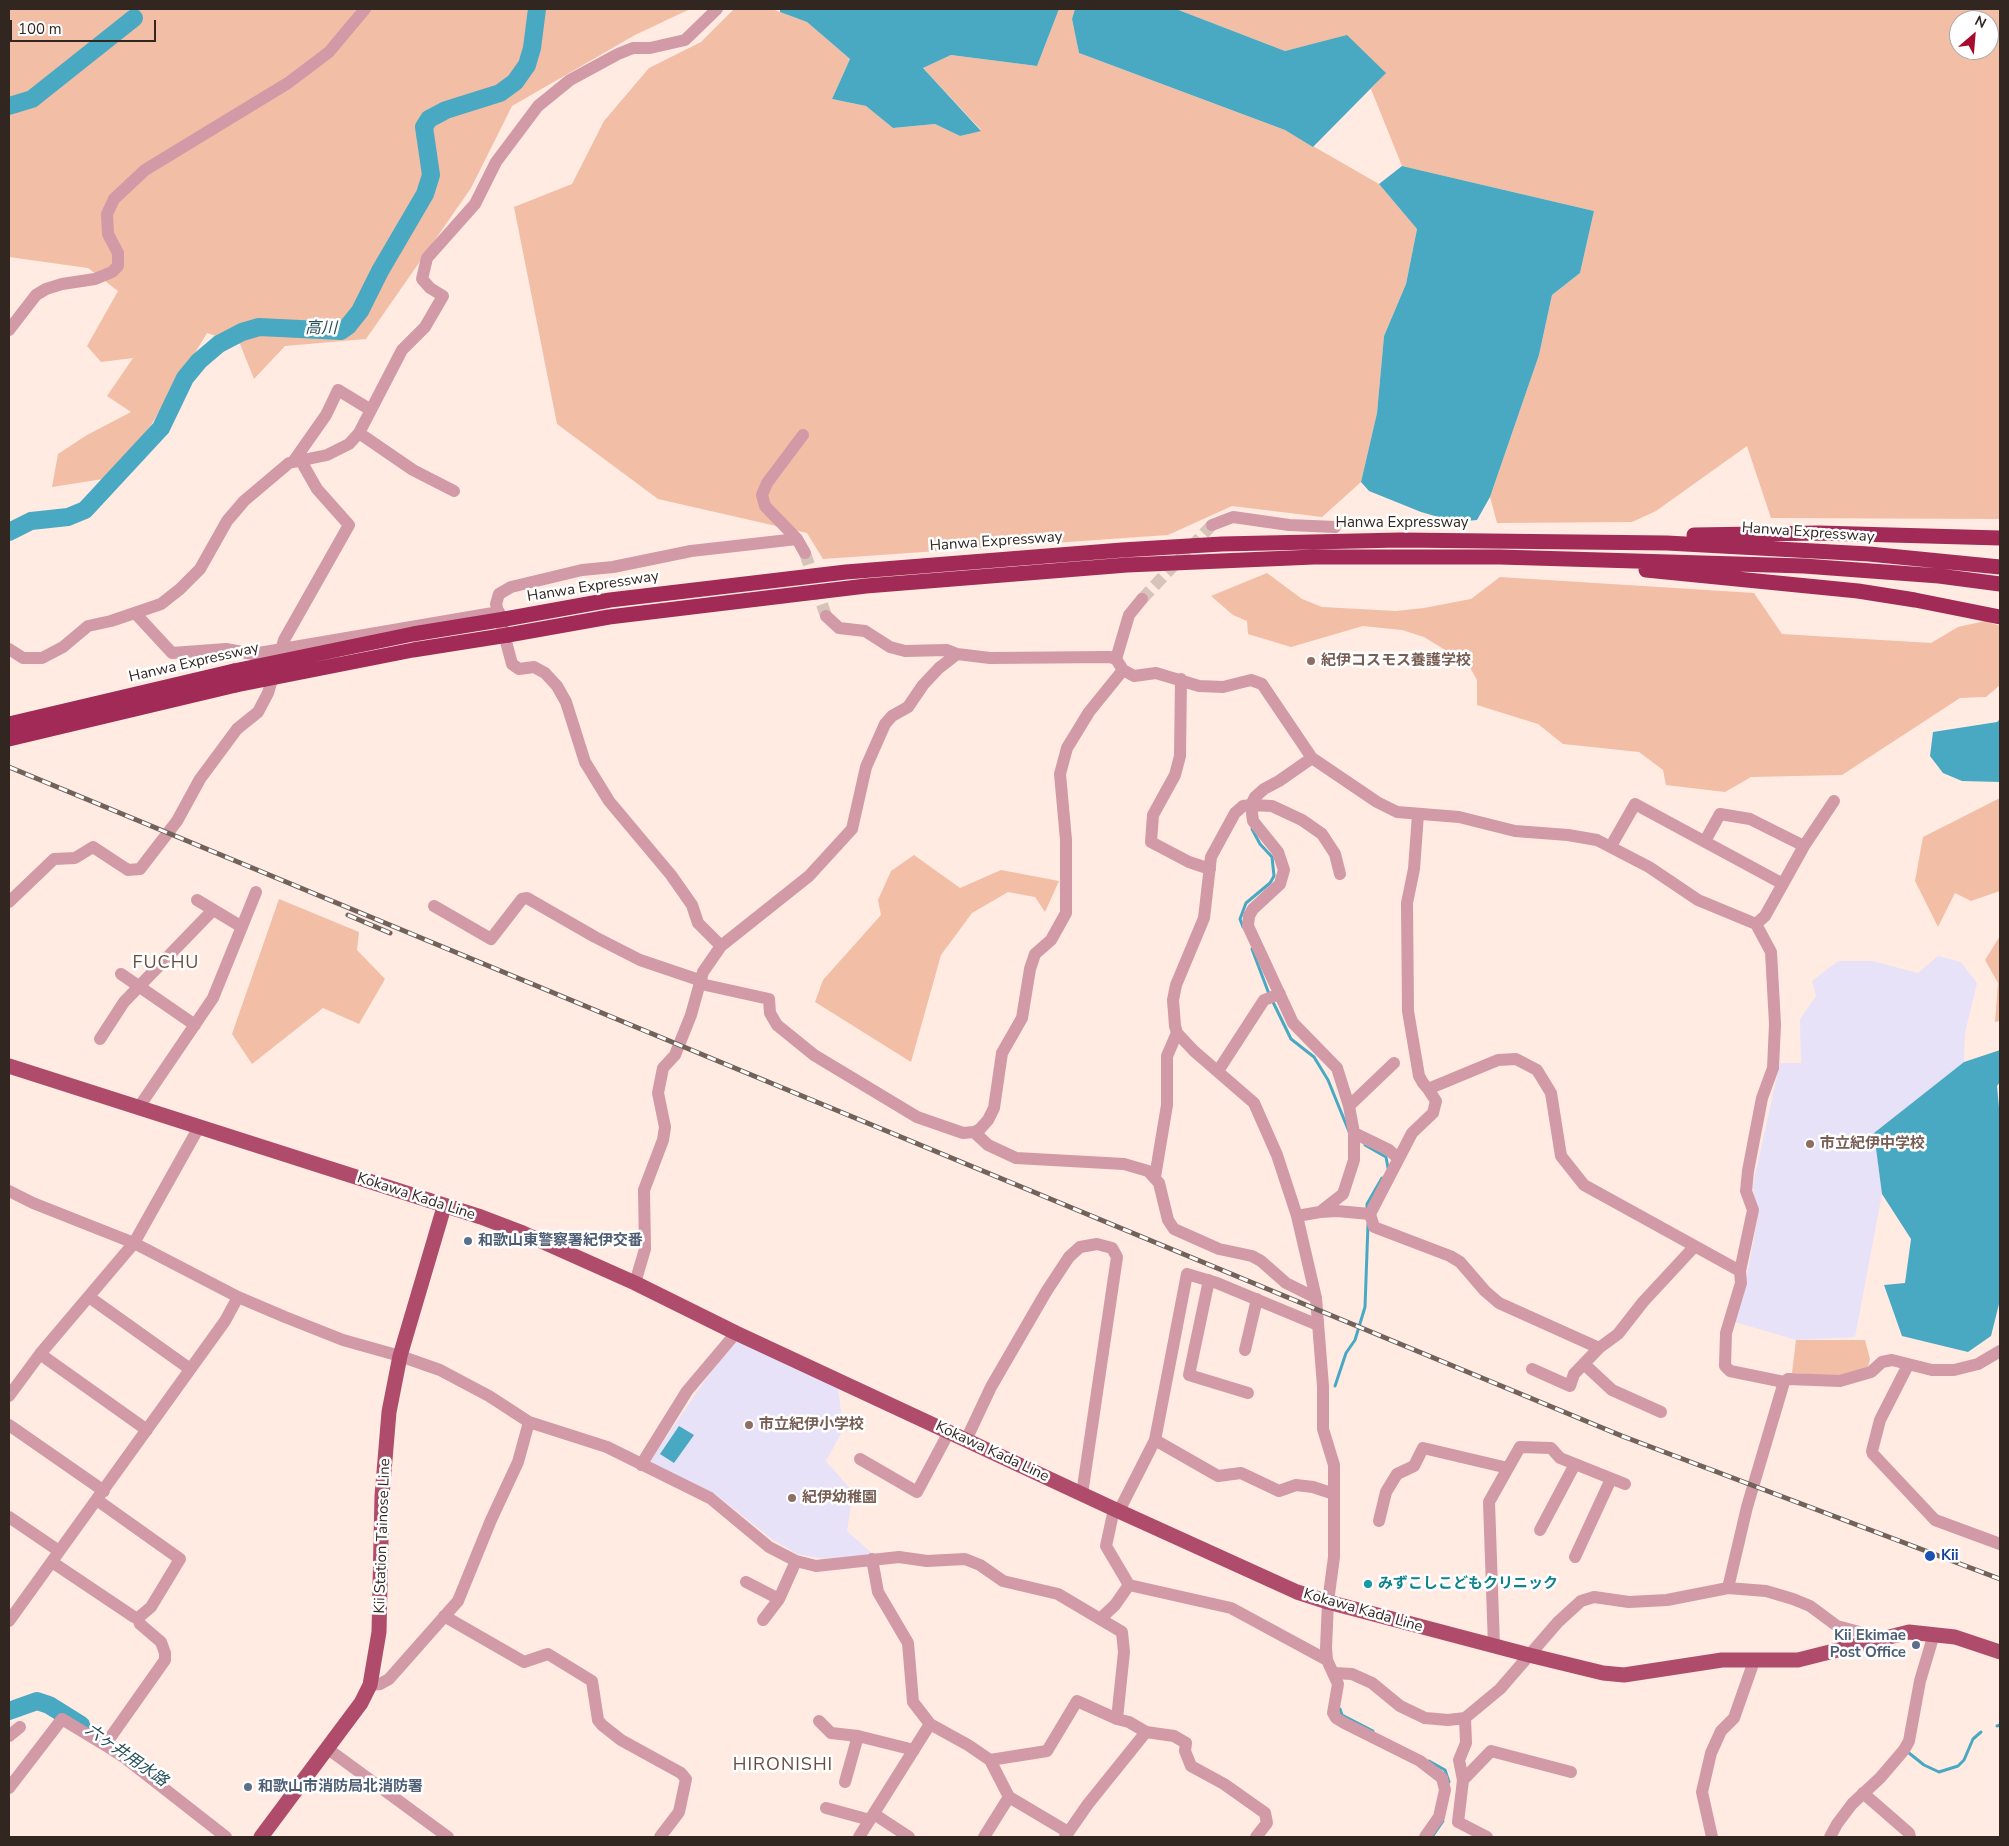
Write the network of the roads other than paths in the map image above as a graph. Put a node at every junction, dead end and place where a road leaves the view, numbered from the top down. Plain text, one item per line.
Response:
1 (365, 9) edge
2 (717, 9) edge
3 (9, 330) edge
4 (371, 410) junction
5 (359, 433) junction
6 (804, 435) dead end
7 (297, 462) junction
8 (454, 491) dead end
9 (1212, 525) tunnel mouth
10 (1335, 527) dead end
11 (2000, 538) edge
12 (797, 539) junction
13 (1567, 540) junction
14 (805, 553) tunnel mouth
15 (1500, 557) junction
16 (2000, 567) edge
17 (2000, 584) edge
18 (1142, 599) tunnel mouth
19 (135, 613) junction
20 (502, 615) junction
21 (826, 616) tunnel mouth
22 (1997, 616) edge
23 (9, 649) edge
24 (281, 649) junction
25 (957, 654) junction
26 (1120, 665) junction
27 (235, 678) junction
28 (1181, 679) junction
29 (9, 724) edge
30 (9, 739) edge
31 (1312, 758) junction
32 (1834, 802) dead end
33 (1251, 805) junction
34 (1418, 814) junction
35 (1705, 841) junction
36 (1611, 846) junction
37 (1804, 846) junction
38 (1210, 869) junction
39 (1340, 874) dead end
40 (1783, 884) junction
41 (256, 892) dead end
42 (197, 900) dead end
43 (9, 902) edge
44 (434, 906) dead end
45 (213, 910) junction
46 (1756, 924) junction
47 (242, 927) junction
48 (721, 946) junction
49 (121, 974) dead end
50 (701, 983) junction
51 (138, 986) junction
52 (1280, 994) junction
53 (195, 1025) junction
54 (1178, 1033) junction
55 (100, 1039) dead end
56 (1394, 1063) dead end
57 (9, 1066) edge
58 (1218, 1071) junction
59 (1428, 1089) junction
60 (1349, 1106) junction
61 (139, 1107) junction
62 (199, 1127) junction
63 (974, 1132) junction
64 (1354, 1133) junction
65 (1398, 1158) junction
66 (1155, 1177) junction
67 (9, 1191) edge
68 (444, 1206) junction
69 (1320, 1212) junction
70 (1370, 1214) junction
71 (1297, 1216) junction
72 (134, 1243) junction
73 (1694, 1247) junction
74 (1740, 1271) junction
75 (1209, 1280) junction
76 (635, 1283) junction
77 (89, 1297) junction
78 (238, 1297) junction
79 (1316, 1298) junction
80 (1257, 1299) junction
81 (1318, 1324) junction
82 (736, 1333) junction
83 (1599, 1348) junction
84 (1245, 1350) dead end
85 (2000, 1351) edge
86 (40, 1354) junction
87 (400, 1356) junction
88 (1584, 1364) junction
89 (1908, 1365) junction
90 (190, 1369) junction
91 (1532, 1369) dead end
92 (1784, 1382) junction
93 (1248, 1393) dead end
94 (9, 1396) edge
95 (1661, 1412) dead end
96 (529, 1422) junction
97 (9, 1425) edge
98 (147, 1430) junction
99 (949, 1432) junction
100 (966, 1440) junction
101 (1155, 1440) junction
102 (860, 1459) dead end
103 (1576, 1464) junction
104 (641, 1465) junction
105 (1508, 1468) junction
106 (1611, 1478) junction
107 (1625, 1484) dead end
108 (1082, 1494) junction
109 (1334, 1494) junction
110 (101, 1496) junction
111 (1116, 1510) junction
112 (9, 1517) edge
113 (1379, 1521) dead end
114 (1540, 1530) dead end
115 (2000, 1544) edge
116 (59, 1551) junction
117 (1575, 1557) dead end
118 (872, 1559) junction
119 (796, 1561) junction
120 (52, 1562) junction
121 (746, 1582) dead end
122 (1129, 1584) junction
123 (1728, 1588) junction
124 (779, 1599) junction
125 (1328, 1602) junction
126 (11, 1615) edge
127 (444, 1616) junction
128 (138, 1618) junction
129 (1100, 1619) junction
130 (763, 1620) dead end
131 (1934, 1634) junction
132 (1877, 1640) junction
133 (1494, 1646) junction
134 (2000, 1652) edge
135 (1530, 1655) junction
136 (1327, 1660) junction
137 (1754, 1660) junction
138 (1334, 1673) junction
139 (370, 1685) junction
140 (1465, 1718) junction
141 (1117, 1719) junction
142 (819, 1721) dead end
143 (930, 1724) junction
144 (20, 1727) dead end
145 (1146, 1732) junction
146 (9, 1736) edge
147 (858, 1736) junction
148 (107, 1742) junction
149 (328, 1749) junction
150 (914, 1750) junction
151 (990, 1760) junction
152 (1571, 1772) dead end
153 (1463, 1780) junction
154 (845, 1782) dead end
155 (9, 1788) edge
156 (1863, 1793) junction
157 (1009, 1798) junction
158 (826, 1808) dead end
159 (872, 1817) junction
160 (1066, 1835) edge
161 (226, 1837) edge
162 (261, 1837) edge
163 (448, 1837) edge
164 (660, 1837) edge
165 (859, 1837) edge
166 (909, 1837) edge
167 (984, 1837) edge
168 (1256, 1837) edge
169 (1425, 1837) edge
170 (1487, 1837) edge
171 (1712, 1837) edge
172 (1830, 1837) edge
173 (1910, 1837) edge

1 - 3 street
2 - 4 street
4 - 5 street
4 - 7 street
5 - 7 street
5 - 8 street
6 - 12 street
7 - 19 street
7 - 24 street
9 - 10 street
11 - 13 highway
12 - 14 street
12 - 20 street
13 - 16 highway, Hanwa Expressway
13 - 20 highway, Hanwa Expressway
15 - 17 highway, Hanwa Expressway
15 - 22 highway
15 - 27 highway, Hanwa Expressway, bridge
18 - 26 street
19 - 23 street
19 - 24 street
20 - 24 street
20 - 27 highway, Hanwa Expressway, bridge
20 - 48 street
21 - 25 street
24 - 43 street
25 - 26 street
25 - 48 street
26 - 28 street
26 - 63 street
27 - 29 highway, Hanwa Expressway
27 - 30 highway, Hanwa Expressway
28 - 31 street
28 - 38 street
31 - 33 street
31 - 34 street
32 - 37 street
33 - 38 street
33 - 39 street
33 - 52 street
34 - 36 street
34 - 59 street
35 - 36 street
35 - 37 street
35 - 40 street
36 - 46 street
37 - 40 street
38 - 54 street
40 - 46 street
41 - 47 street
42 - 45 street
44 - 50 street
45 - 47 street
45 - 51 street
46 - 74 street
47 - 53 street
48 - 50 street
49 - 51 street
50 - 63 street
50 - 76 street
51 - 53 street
51 - 55 street
52 - 58 street
52 - 60 street
53 - 61 street
54 - 58 street
54 - 66 street
56 - 60 street
57 - 61 main road, Kokawa Kada Line
58 - 71 street
59 - 65 street
59 - 73 street
60 - 64 street
61 - 62 main road, Kokawa Kada Line
62 - 68 main road, Kokawa Kada Line
62 - 72 street
63 - 66 street
64 - 65 street
64 - 69 street
65 - 70 street
66 - 79 street
67 - 72 street
68 - 76 main road, Kokawa Kada Line
68 - 87 main road, Kii Station Tainose Line
69 - 70 street
69 - 71 street
70 - 83 street
71 - 79 street
72 - 77 street
72 - 78 street
73 - 74 street
73 - 83 street
74 - 92 street
75 - 80 street
75 - 93 street
75 - 101 street
76 - 82 main road, Kokawa Kada Line
77 - 86 street
77 - 90 street
78 - 87 street
78 - 90 street
79 - 81 street
80 - 81 street
80 - 84 street
81 - 109 street
82 - 99 main road, Kokawa Kada Line
82 - 104 street
83 - 88 street
85 - 89 street
86 - 94 street
86 - 98 street
87 - 96 street
87 - 139 main road, Kii Station Tainose Line
88 - 91 street
88 - 95 street
89 - 92 street
89 - 115 street
90 - 98 street
92 - 123 street
96 - 104 street
96 - 127 street
97 - 110 street
98 - 110 street
99 - 100 main road, Kokawa Kada Line
99 - 102 street
100 - 108 main road, Kokawa Kada Line
100 - 108 street
101 - 109 street
101 - 111 street
103 - 105 street
103 - 106 street
103 - 114 street
104 - 119 street
105 - 113 street
105 - 133 street
106 - 107 street
106 - 117 street
108 - 111 main road, Kokawa Kada Line
109 - 125 street
110 - 116 street
110 - 128 street
111 - 122 street
111 - 125 main road, Kokawa Kada Line
112 - 116 street
116 - 120 street
118 - 119 street
118 - 129 street
118 - 143 street
119 - 124 street
120 - 126 street
120 - 128 street
121 - 124 street
122 - 129 street
122 - 136 street
123 - 132 street
123 - 135 street
124 - 130 street
125 - 133 main road, Kokawa Kada Line
125 - 136 street
127 - 139 street
127 - 164 street
128 - 148 street
129 - 141 street
131 - 132 main road, Kokawa Kada Line
131 - 134 main road, Kokawa Kada Line
131 - 156 street
132 - 137 main road, Kokawa Kada Line
133 - 135 main road, Kokawa Kada Line
135 - 137 main road, Kokawa Kada Line
135 - 140 street
136 - 138 street
137 - 171 street
138 - 140 street
138 - 169 street
139 - 149 main road, Kii Station Tainose Line
140 - 153 street
141 - 145 street
141 - 151 street
142 - 147 street
143 - 150 street
143 - 151 street
144 - 146 street
145 - 160 street
145 - 168 street
147 - 150 street
147 - 154 street
148 - 155 street
148 - 161 street
149 - 162 main road, Kii Station Tainose Line
149 - 163 street
150 - 159 street
151 - 157 street
152 - 153 street
153 - 170 street
156 - 172 street
156 - 173 street
157 - 160 street
157 - 167 street
158 - 159 street
159 - 165 street
159 - 166 street

